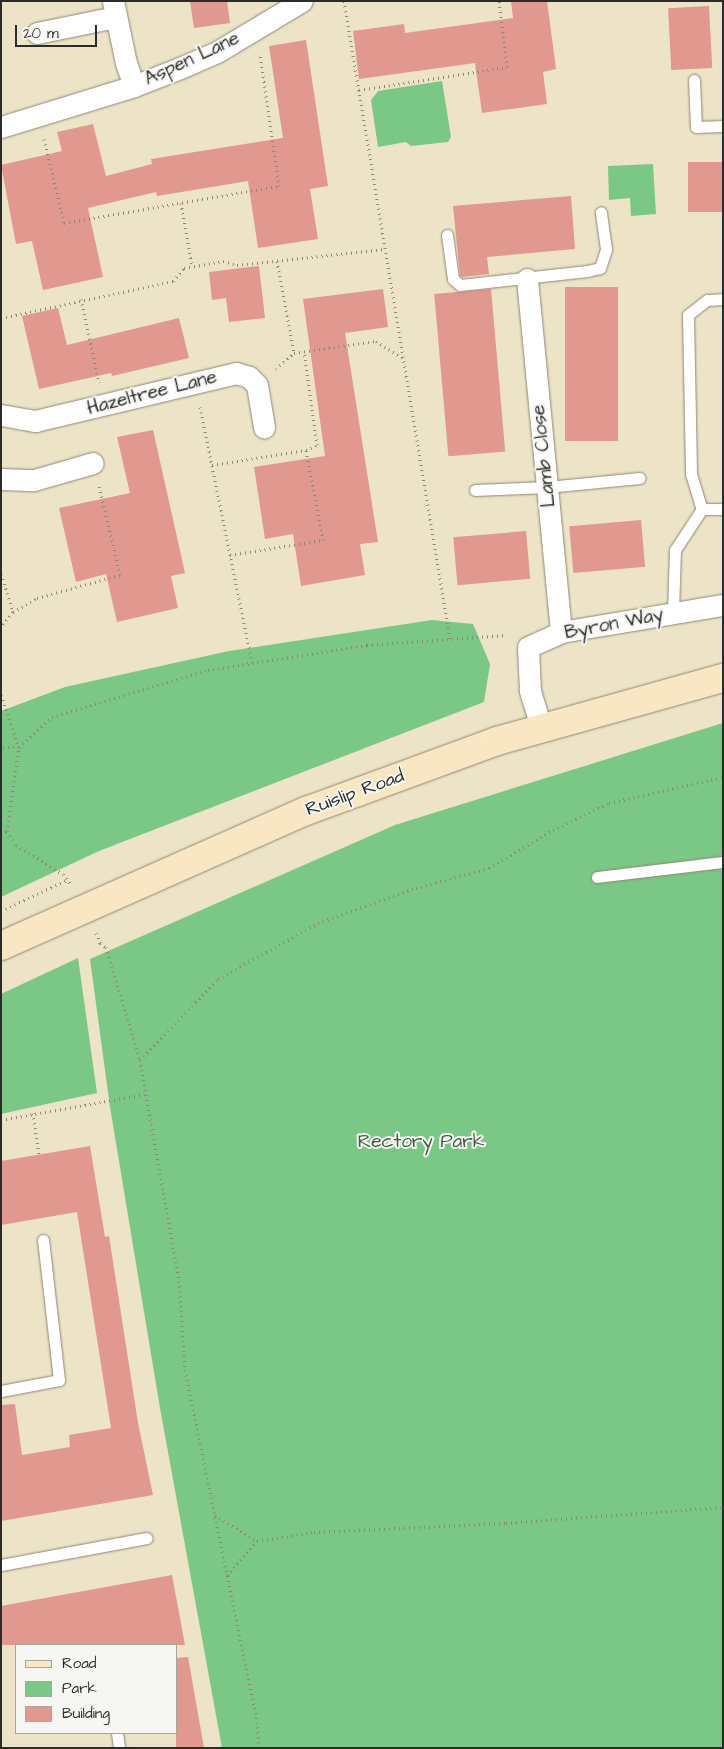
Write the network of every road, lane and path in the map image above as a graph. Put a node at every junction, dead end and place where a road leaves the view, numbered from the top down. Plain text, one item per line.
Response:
1 (302, 1) edge
2 (344, 1) edge
3 (499, 1) edge
4 (114, 9) edge
5 (253, 30) junction
6 (37, 33) dead end
7 (694, 80) dead end
8 (134, 86) junction
9 (359, 90) junction
10 (38, 115) junction
11 (723, 126) edge
12 (1, 127) edge
13 (181, 203) junction
14 (601, 212) dead end
15 (446, 234) dead end
16 (386, 249) junction
17 (277, 261) junction
18 (192, 267) junction
19 (528, 279) junction
20 (82, 299) junction
21 (723, 299) edge
22 (1, 318) edge
23 (304, 351) junction
24 (404, 359) junction
25 (195, 382) junction
26 (104, 405) junction
27 (1, 415) edge
28 (264, 427) dead end
29 (306, 450) junction
30 (93, 463) joint
31 (212, 465) junction
32 (640, 478) dead end
33 (1, 479) edge
34 (547, 487) junction
35 (475, 490) dead end
36 (702, 509) junction
37 (723, 509) edge
38 (230, 554) junction
39 (1, 574) edge
40 (723, 606) edge
41 (13, 612) junction
42 (673, 613) junction
43 (1, 627) edge
44 (562, 632) junction
45 (512, 635) dead end
46 (450, 639) junction
47 (252, 663) junction
48 (723, 678) edge
49 (1, 695) edge
50 (541, 727) junction
51 (1, 747) edge
52 (19, 747) junction
53 (723, 777) edge
54 (7, 831) junction
55 (1, 835) edge
56 (723, 862) edge
57 (597, 877) dead end
58 (67, 880) junction
59 (75, 891) dead end
60 (1, 911) edge
61 (100, 943) dead end
62 (1, 946) edge
63 (140, 1060) junction
64 (146, 1094) junction
65 (33, 1113) junction
66 (1, 1120) edge
67 (39, 1154) dead end
68 (42, 1240) dead end
69 (1, 1391) edge
70 (723, 1507) edge
71 (214, 1514) junction
72 (147, 1538) dead end
73 (257, 1541) junction
74 (1, 1565) edge
75 (227, 1576) junction
76 (117, 1734) edge
77 (119, 1748) edge
78 (259, 1748) edge

1 - 5 street, Aspen Lane
2 - 9 path
3 - 9 path
4 - 6 street, Aspen Lane
4 - 8 street, Aspen Lane
5 - 8 street, Aspen Lane
5 - 13 path
7 - 11 lane
8 - 10 street, Aspen Lane
9 - 16 path
10 - 12 street, Aspen Lane
10 - 13 path
13 - 18 path
14 - 19 lane
15 - 19 lane
16 - 17 path
16 - 24 path
17 - 18 path
17 - 23 path
18 - 20 path
19 - 34 street, Lamb Close
20 - 22 path
20 - 26 path
21 - 36 lane
23 - 24 path
23 - 29 path
24 - 46 path
25 - 26 street, Hazeltree Lane
25 - 28 street, Hazeltree Lane
25 - 31 path
26 - 27 street, Hazeltree Lane
29 - 31 path
29 - 38 path
30 - 33 street
30 - 41 path
31 - 38 path
32 - 34 lane
34 - 35 lane
34 - 44 street, Lamb Close
36 - 37 lane
36 - 42 lane
38 - 47 path
39 - 41 path
40 - 42 street, Byron Way
41 - 43 path
42 - 44 street, Byron Way
44 - 50 street, Byron Way
45 - 46 path
46 - 47 path
47 - 52 path
48 - 50 main road, Ruislip Road
49 - 52 path
50 - 62 main road, Ruislip Road
51 - 52 path
52 - 54 path
53 - 63 path
54 - 55 path
54 - 58 path
56 - 57 lane
58 - 59 path
58 - 60 path
61 - 63 path
63 - 64 path
64 - 65 path
64 - 71 path
65 - 66 path
65 - 67 path
68 - 69 lane
70 - 73 path
71 - 73 path
71 - 75 path
72 - 74 lane
73 - 75 path
75 - 78 path
76 - 77 lane

